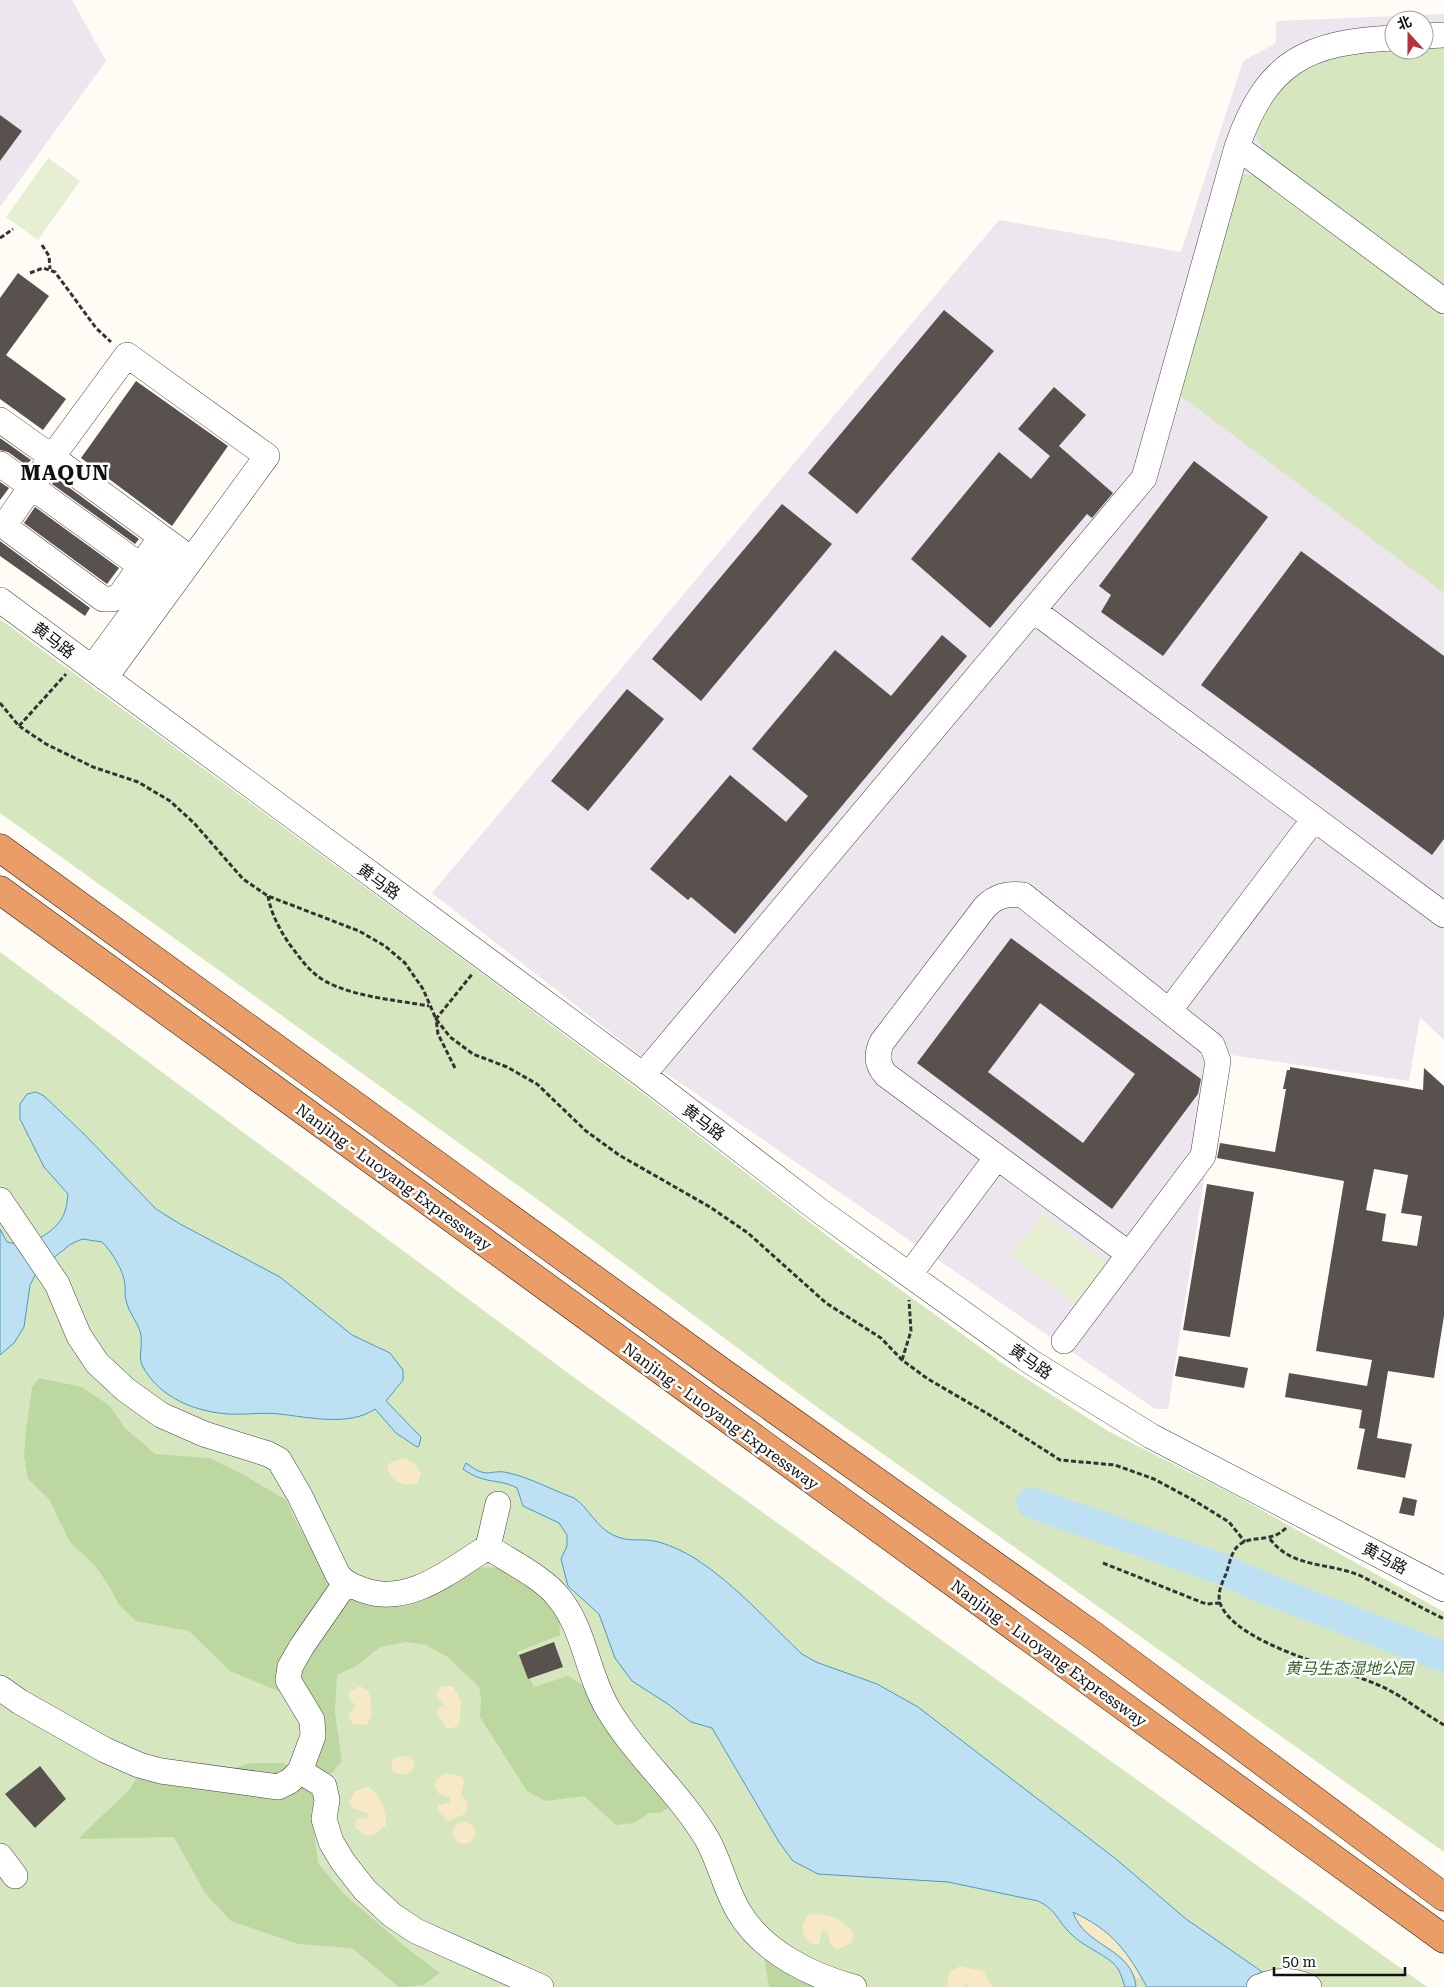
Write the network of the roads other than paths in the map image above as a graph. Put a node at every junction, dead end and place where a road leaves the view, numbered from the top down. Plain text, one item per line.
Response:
1 (1384, 39) edge
2 (1237, 147) junction
3 (1444, 301) edge
4 (0, 420) edge
5 (254, 447) junction
6 (52, 458) junction
7 (0, 464) edge
8 (31, 486) junction
9 (2, 524) edge
10 (170, 544) junction
11 (141, 566) junction
12 (0, 600) edge
13 (1033, 610) junction
14 (89, 672) junction
15 (1314, 819) junction
16 (0, 848) edge
17 (0, 890) edge
18 (1440, 905) edge
19 (1169, 1010) junction
20 (643, 1075) junction
21 (997, 1157) junction
22 (0, 1200) edge
23 (1129, 1254) junction
24 (914, 1277) junction
25 (1064, 1341) dead end
26 (498, 1504) dead end
27 (488, 1547) junction
28 (346, 1584) junction
29 (1444, 1589) edge
30 (0, 1688) edge
31 (300, 1771) junction
32 (0, 1856) edge
33 (15, 1876) dead end
34 (1444, 1896) edge
35 (1444, 1939) edge
36 (541, 1987) edge
37 (854, 1987) edge
38 (1259, 1987) edge
39 (1309, 1987) edge

1 - 2 street
2 - 3 street
2 - 13 street
4 - 6 street
5 - 6 street
5 - 10 street
5 - 14 street
6 - 8 street
6 - 10 street
7 - 8 street
8 - 9 street
8 - 11 street
9 - 11 street
10 - 11 street
10 - 14 street
12 - 14 street, 黄马路
13 - 15 street
13 - 20 street
14 - 20 street, 黄马路
15 - 18 street
15 - 19 street
16 - 34 highway
17 - 35 highway, Nanjing - Luoyang Expressway
19 - 21 street
19 - 23 street
20 - 24 street, 黄马路
21 - 23 street
21 - 24 street
22 - 28 street
23 - 25 street
24 - 29 street, 黄马路
26 - 27 street
27 - 28 street
27 - 37 street
28 - 31 street
30 - 31 street
31 - 36 street
32 - 33 street
38 - 39 street

